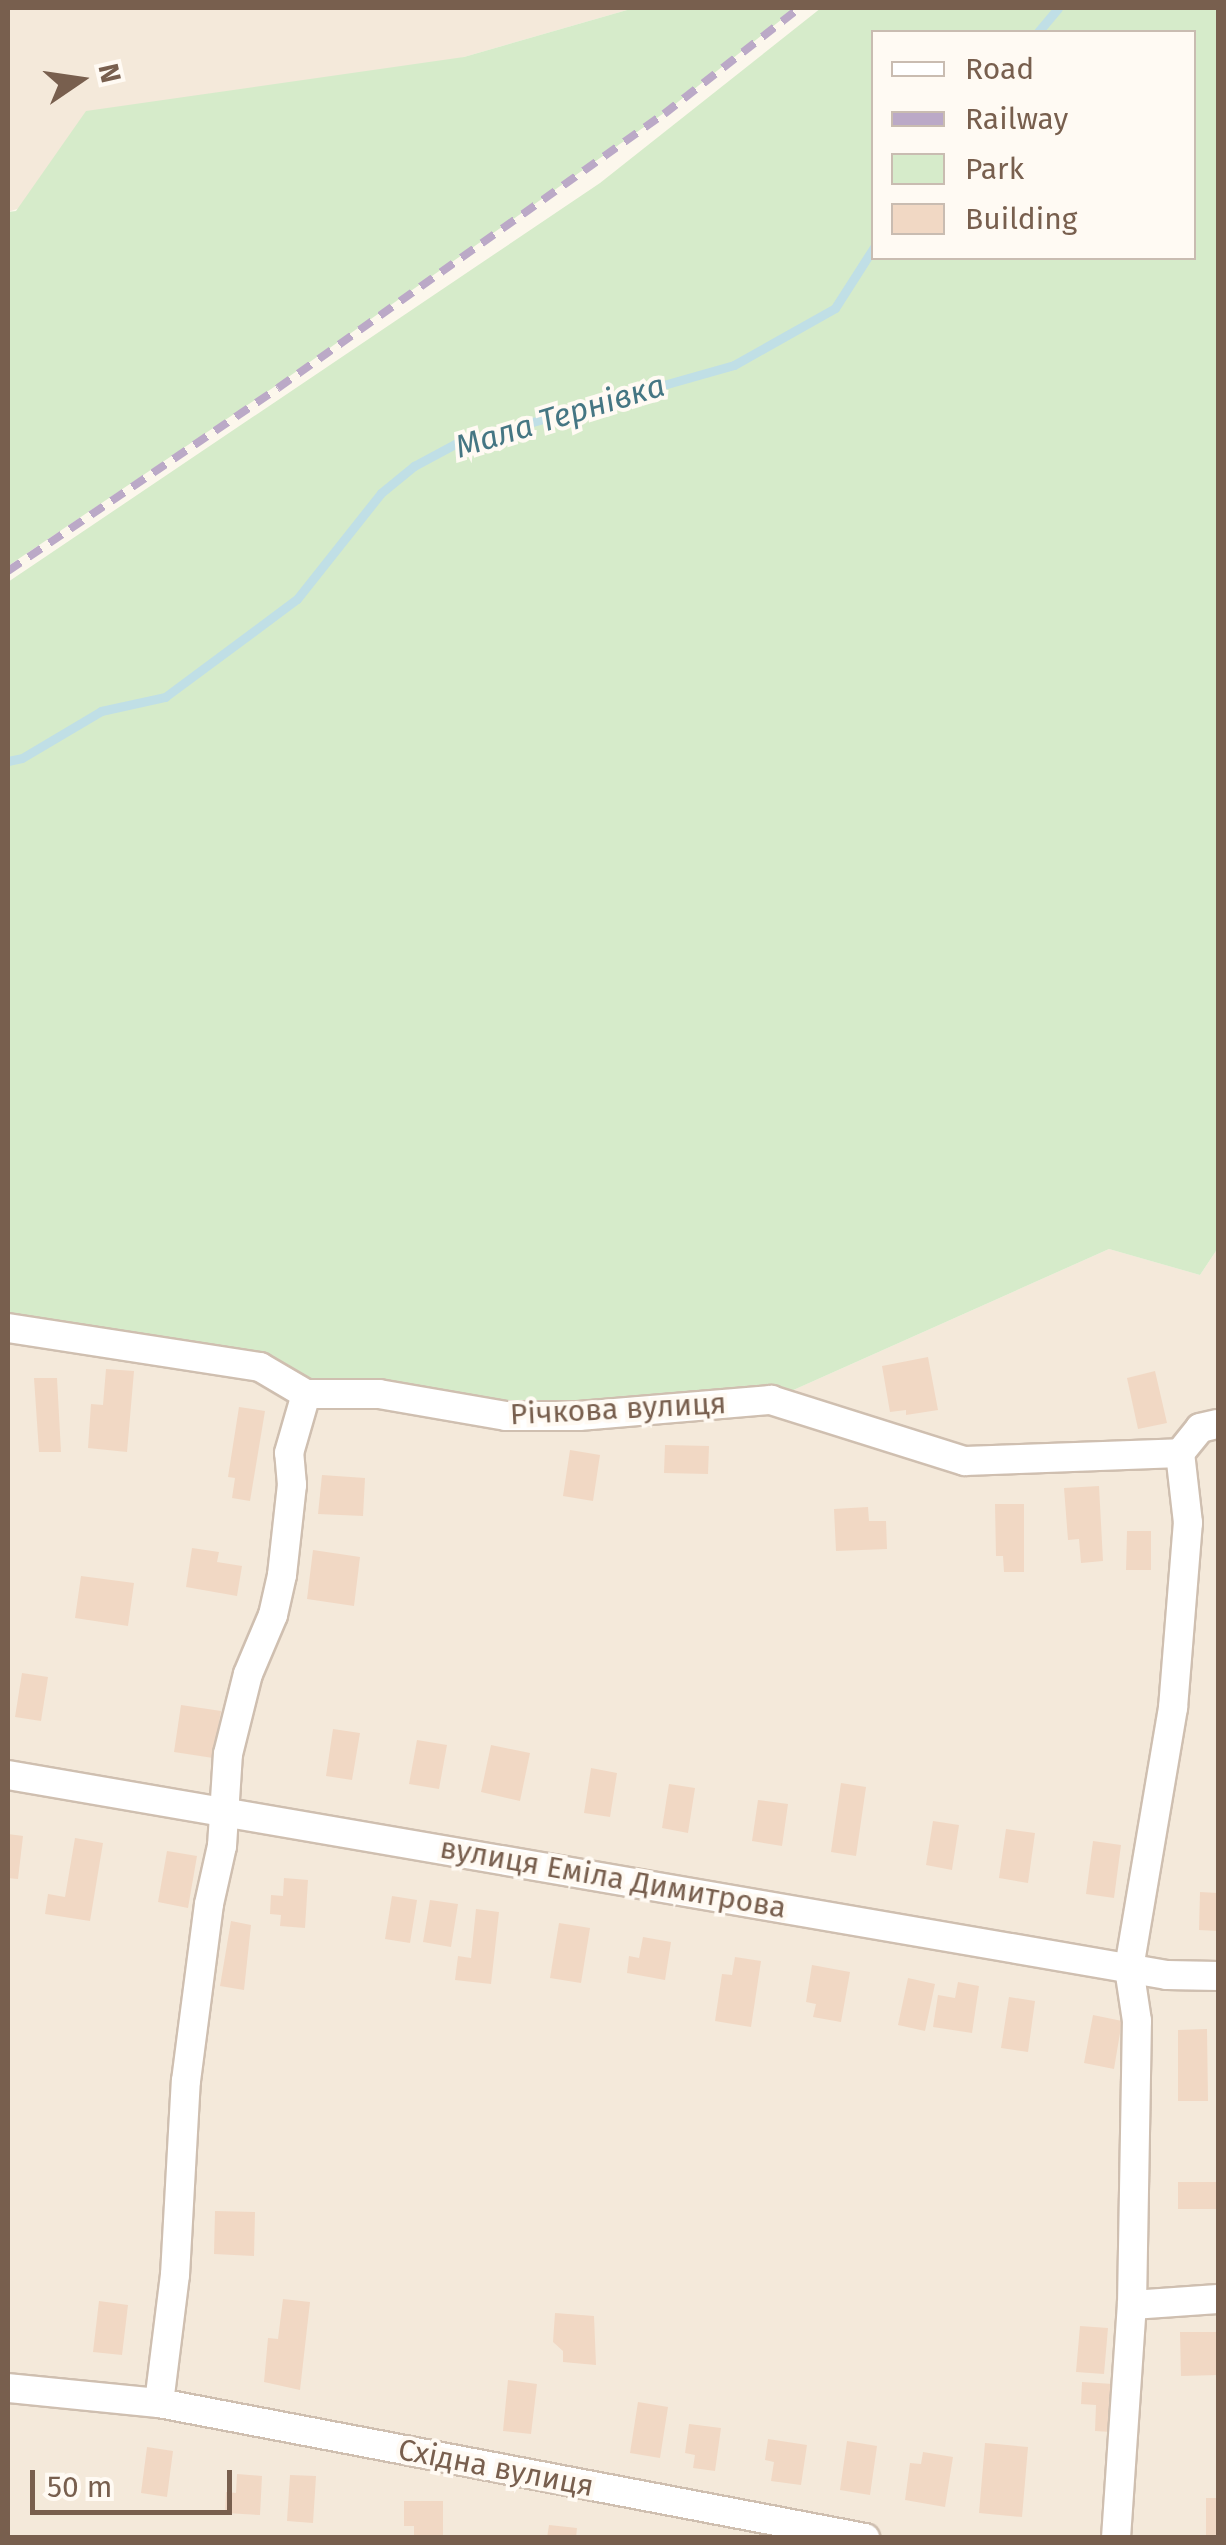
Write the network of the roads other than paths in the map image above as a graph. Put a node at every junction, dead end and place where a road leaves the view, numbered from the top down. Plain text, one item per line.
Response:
1 (8, 1328) edge
2 (306, 1394) junction
3 (1218, 1424) edge
4 (1180, 1453) junction
5 (8, 1775) edge
6 (224, 1812) junction
7 (1129, 1968) junction
8 (1218, 1976) edge
9 (1218, 2298) edge
10 (1132, 2305) junction
11 (8, 2388) edge
12 (159, 2403) junction
13 (865, 2538) edge
14 (1116, 2538) edge

1 - 2 street
2 - 4 street, Річкова вулиця
2 - 6 street
3 - 4 street
4 - 7 street
5 - 6 street, вулиця Еміла Димитрова
6 - 7 street, вулиця Еміла Димитрова
6 - 12 street
7 - 8 street, вулиця Еміла Димитрова
7 - 10 street
9 - 10 street
10 - 14 street
11 - 12 street, Східна вулиця
12 - 13 street, Східна вулиця

